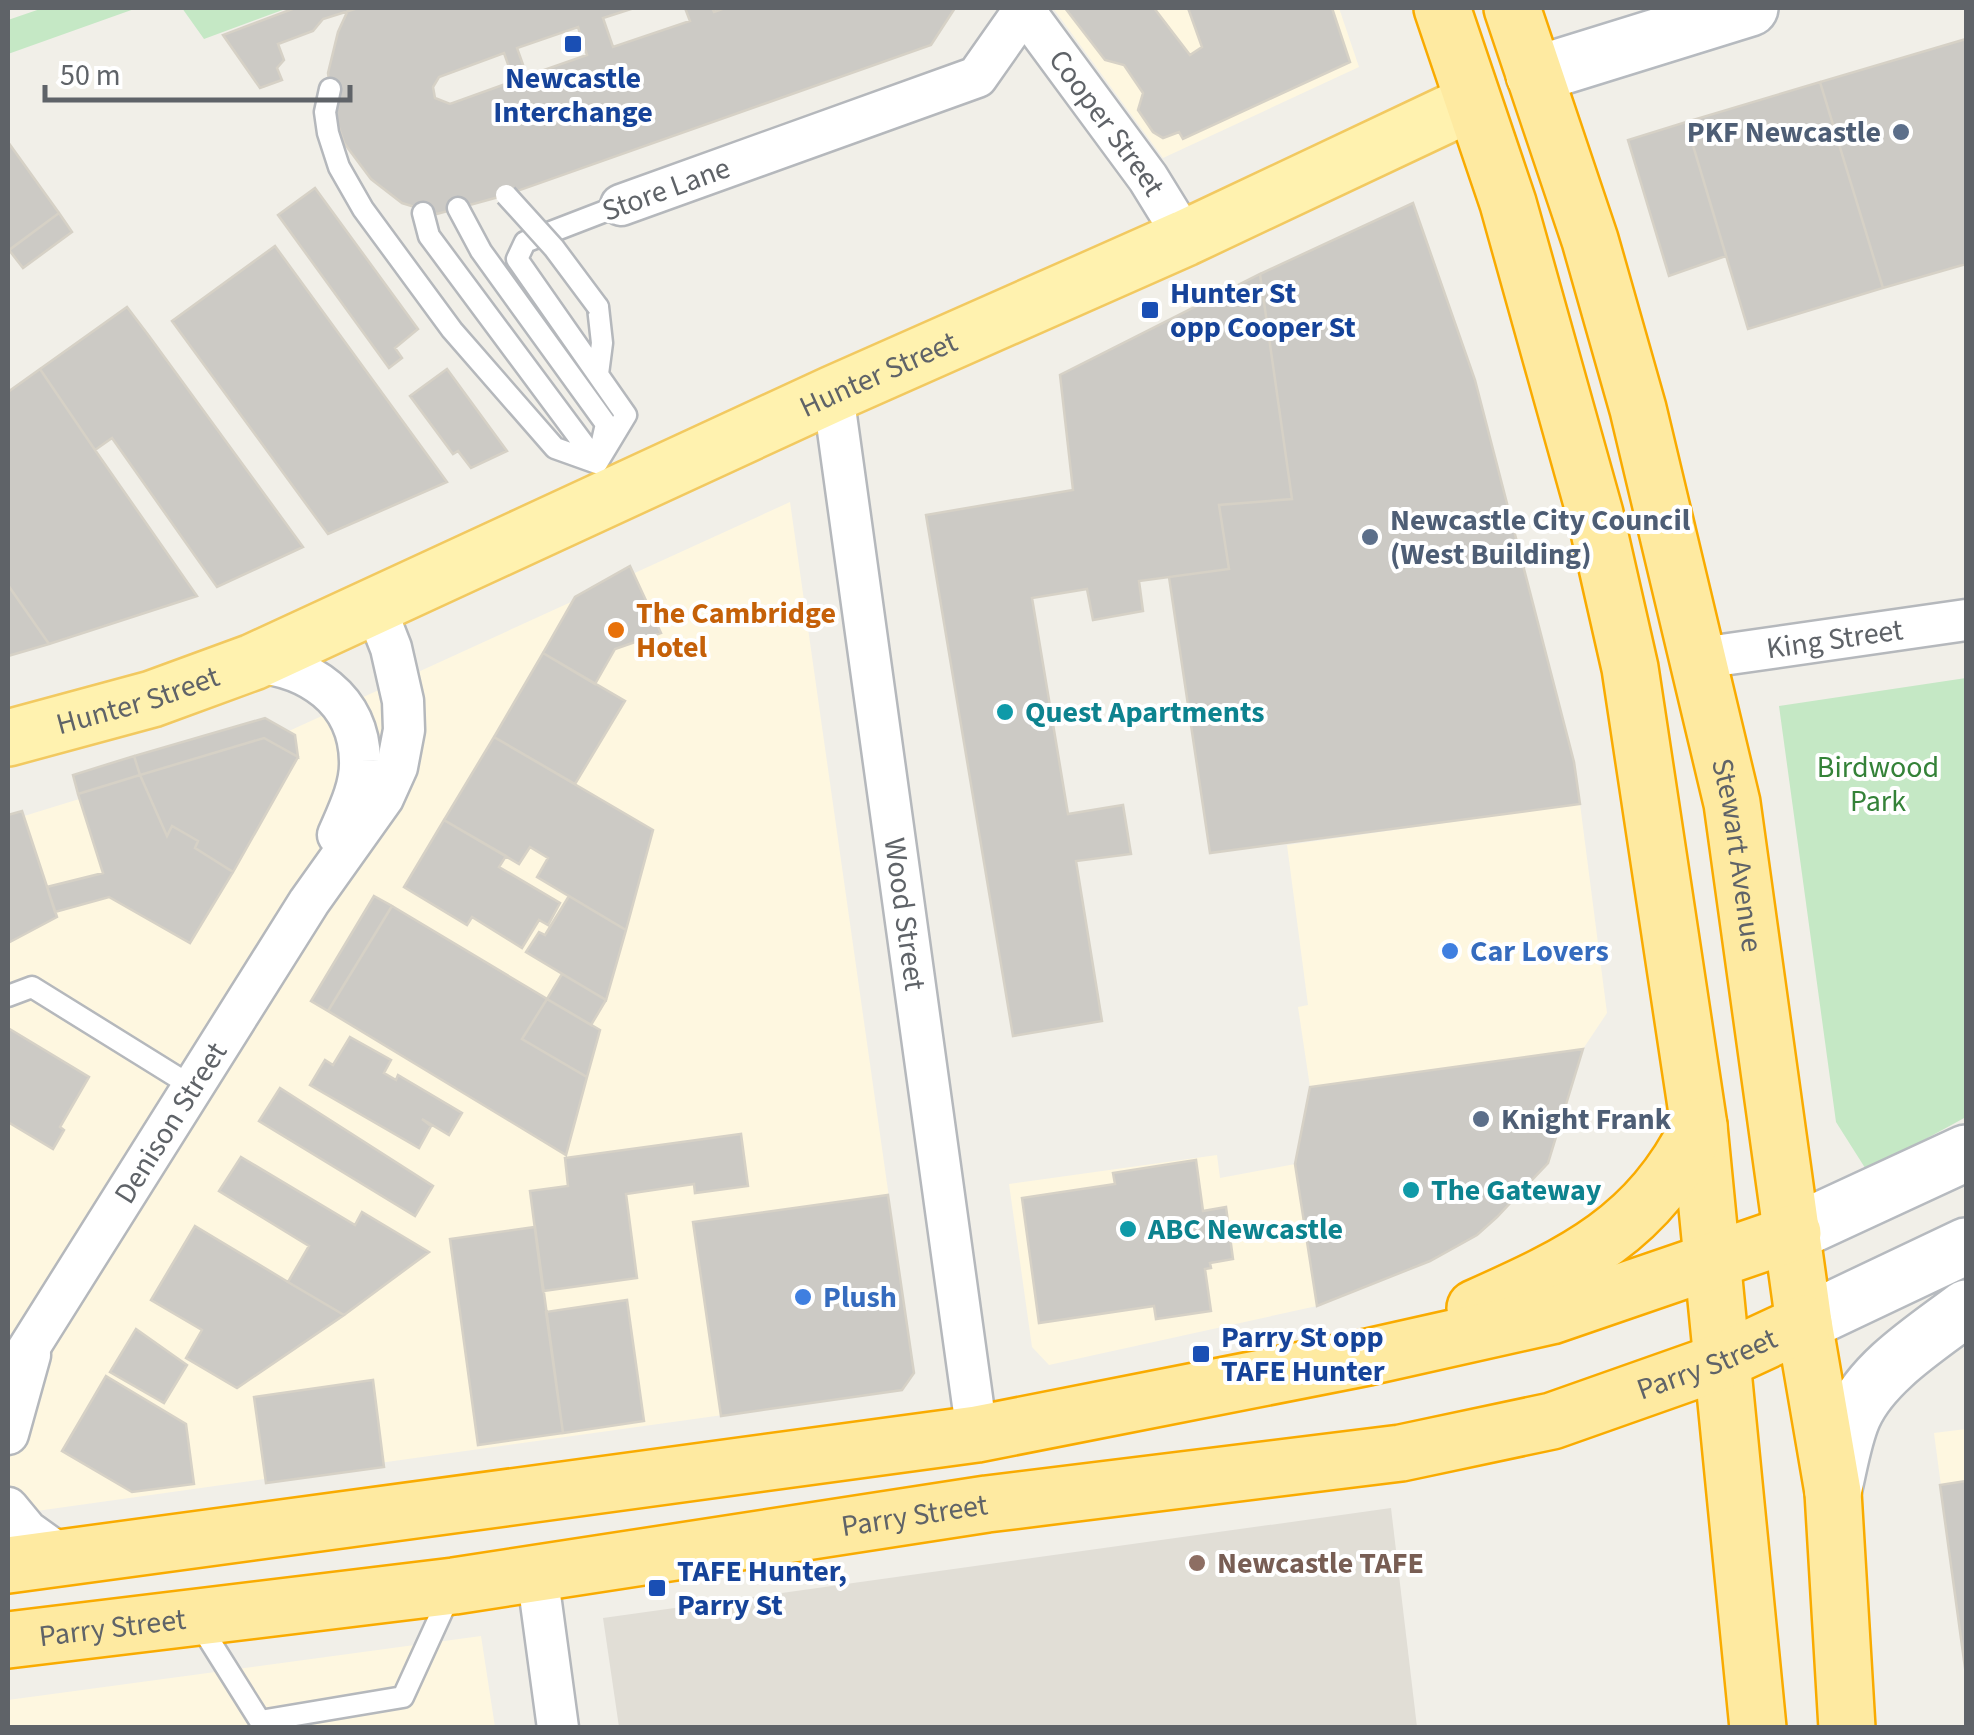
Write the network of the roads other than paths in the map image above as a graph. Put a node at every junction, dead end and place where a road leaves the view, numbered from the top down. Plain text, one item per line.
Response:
1 (1442, 8) edge
2 (1512, 8) edge
3 (1750, 8) edge
4 (1025, 9) edge
5 (1534, 75) junction
6 (330, 89) dead end
7 (1472, 102) junction
8 (328, 133) junction
9 (351, 153) dead end
10 (506, 195) dead end
11 (622, 205) joint
12 (458, 208) dead end
13 (423, 213) dead end
14 (1185, 238) junction
15 (598, 374) junction
16 (834, 394) junction
17 (604, 480) junction
18 (375, 607) junction
19 (1966, 620) edge
20 (1701, 658) junction
21 (252, 662) junction
22 (8, 738) edge
23 (309, 902) junction
24 (8, 996) edge
25 (193, 1087) junction
26 (1699, 1126) junction
27 (1966, 1153) edge
28 (1792, 1233) junction
29 (1966, 1246) edge
30 (1715, 1260) junction
31 (1966, 1308) edge
32 (1804, 1323) junction
33 (33, 1346) junction
34 (1368, 1357) junction
35 (1722, 1361) junction
36 (8, 1381) edge
37 (8, 1434) edge
38 (977, 1434) junction
39 (1833, 1492) junction
40 (987, 1504) junction
41 (8, 1508) edge
42 (66, 1559) junction
43 (8, 1565) edge
44 (537, 1573) junction
45 (454, 1586) junction
46 (8, 1615) edge
47 (184, 1616) junction
48 (8, 1640) edge
49 (558, 1728) edge
50 (1758, 1728) edge
51 (1847, 1728) edge

1 - 7 highway
2 - 5 highway, Stewart Avenue
3 - 5 main road, Hunter Street
4 - 11 street, Store Lane
4 - 14 street, Cooper Street
5 - 7 highway, Hunter Street
5 - 20 highway, Stewart Avenue
6 - 8 lane
7 - 14 main road, Hunter Street
7 - 26 highway
8 - 9 lane
8 - 17 lane
10 - 15 lane, bridge
11 - 15 lane, Store Lane
12 - 17 lane
13 - 17 lane
14 - 16 main road, Hunter Street
15 - 17 lane, Store Lane
16 - 17 main road, Hunter Street
16 - 38 street, Wood Street
17 - 18 main road, Hunter Street
18 - 21 main road, Hunter Street
18 - 23 street, Denison Street
19 - 20 street, King Street
20 - 28 highway, Stewart Avenue
21 - 22 main road, Hunter Street
21 - 23 street, Denison Street
23 - 25 street, Denison Street
24 - 25 lane
25 - 33 street, Denison Street
26 - 30 highway
26 - 34 highway
27 - 28 main road
28 - 30 highway
28 - 32 highway, Stewart Avenue
29 - 32 main road
30 - 34 highway
30 - 35 highway
31 - 39 main road
32 - 35 highway, Parry Street
32 - 39 highway, Stewart Avenue
33 - 36 street, Denison Street
33 - 37 street, Denison Street
34 - 38 highway
35 - 40 highway, Parry Street
35 - 50 highway
38 - 40 highway
38 - 42 highway
39 - 51 highway, Stewart Avenue
40 - 44 highway, Parry Street
41 - 42 street
42 - 43 highway
44 - 45 highway, Parry Street
44 - 49 street
45 - 47 highway, Parry Street
45 - 47 lane
46 - 47 highway
47 - 48 highway, Parry Street

